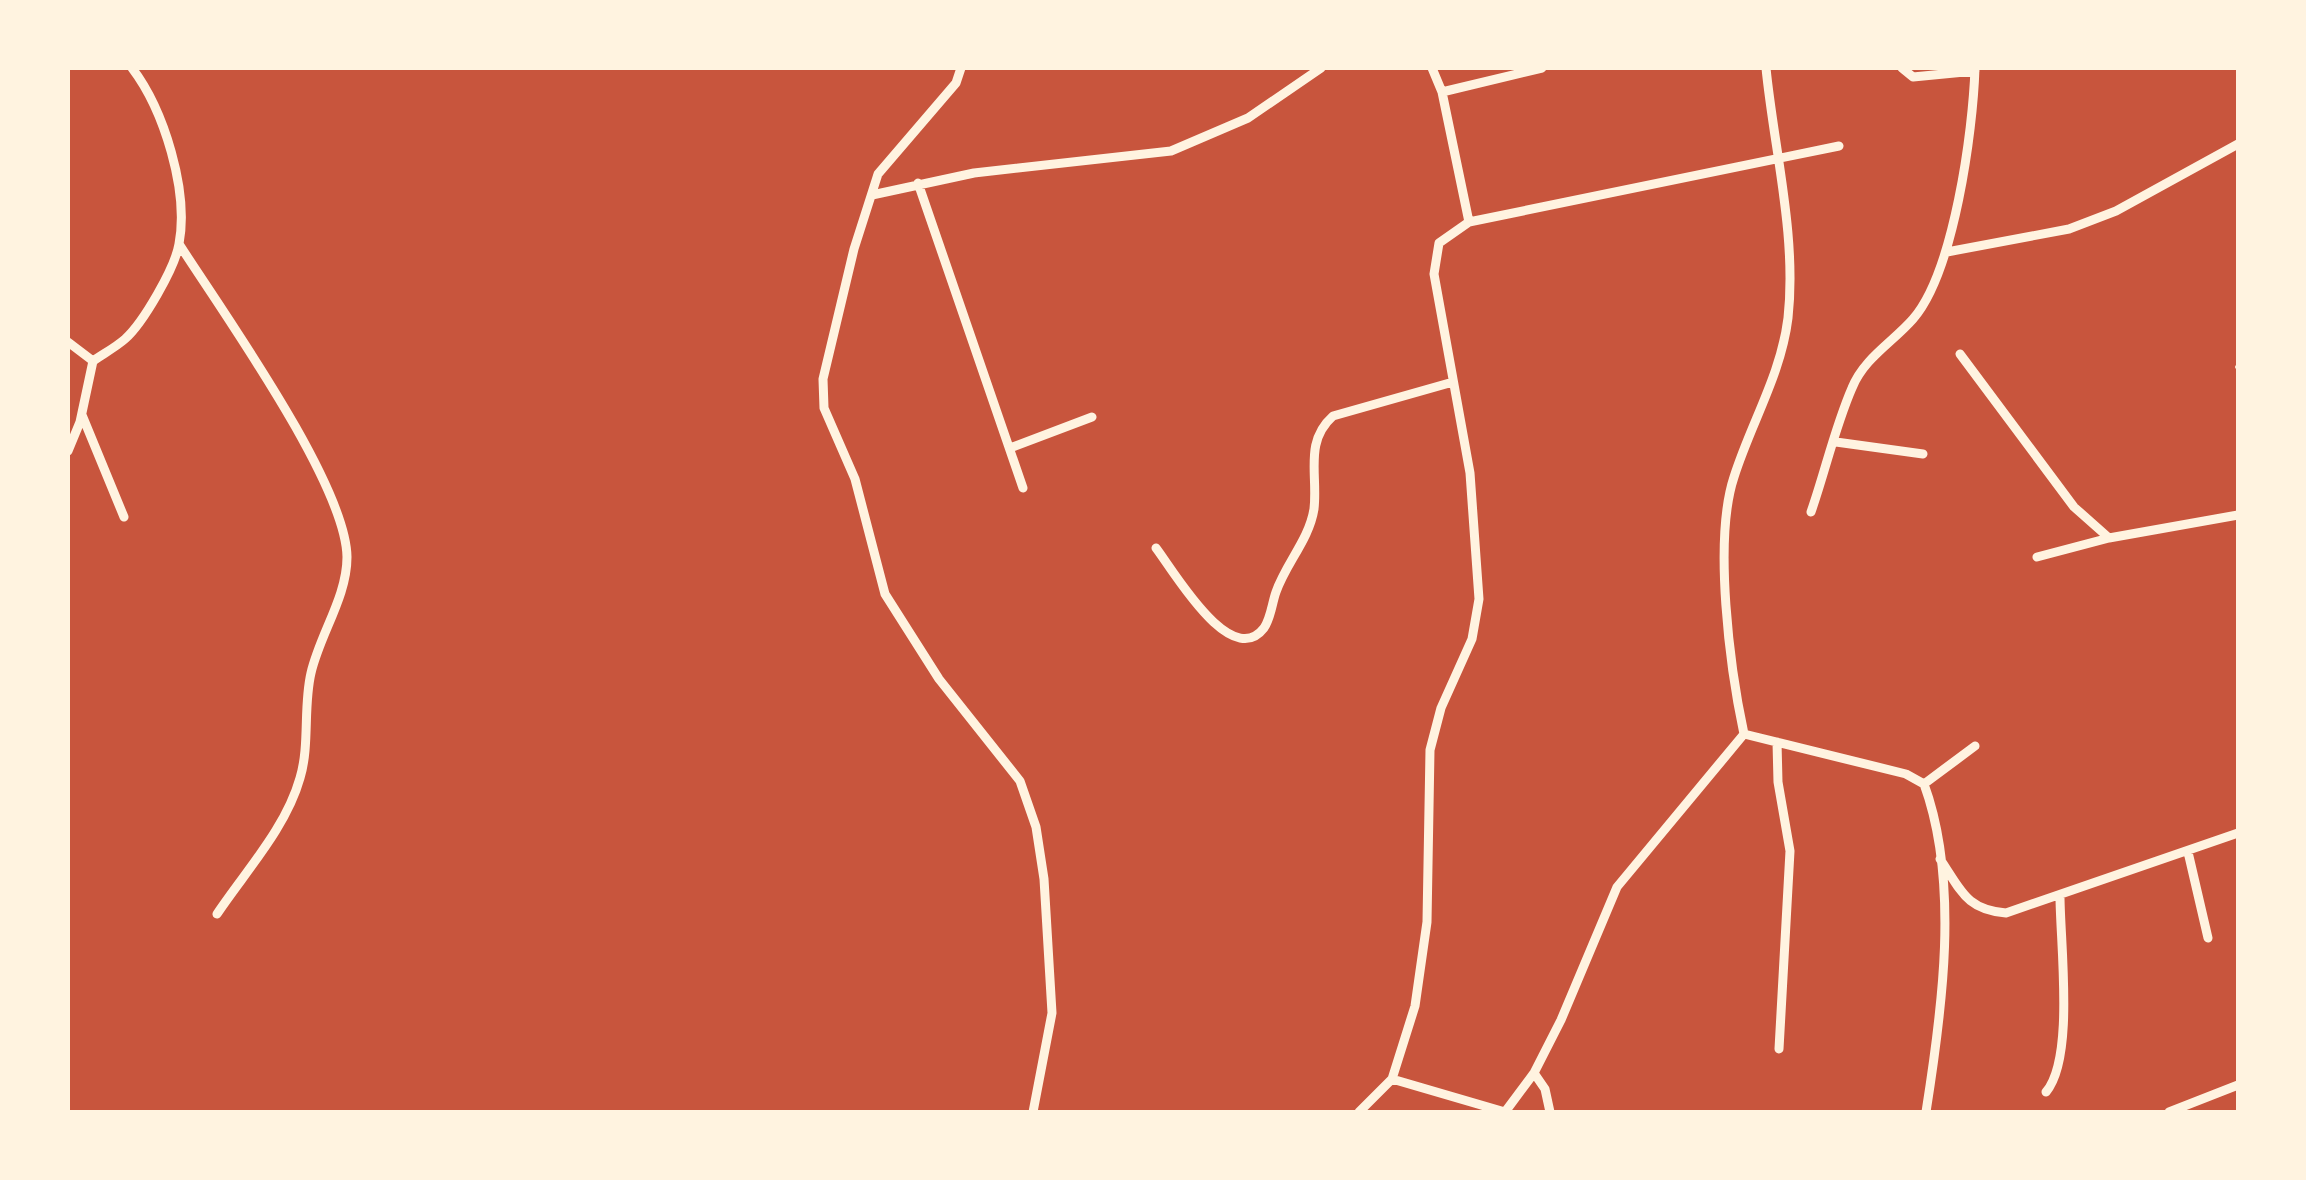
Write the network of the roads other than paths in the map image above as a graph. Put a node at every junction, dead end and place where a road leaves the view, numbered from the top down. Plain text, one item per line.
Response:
1 (133, 68) edge
2 (961, 68) edge
3 (1321, 68) edge
4 (1432, 68) edge
5 (1542, 68) edge
6 (1766, 68) edge
7 (1902, 68) edge
8 (1975, 69) edge
9 (1442, 92) junction
10 (2238, 144) edge
11 (1839, 146) dead end
12 (1775, 158) junction
13 (918, 183) junction
14 (872, 195) junction
15 (1469, 222) junction
16 (179, 244) junction
17 (1947, 252) junction
18 (68, 342) edge
19 (1960, 354) dead end
20 (93, 361) junction
21 (1453, 382) junction
22 (82, 415) junction
23 (1092, 416) dead end
24 (1836, 442) junction
25 (1010, 448) junction
26 (68, 450) edge
27 (1923, 454) dead end
28 (1023, 488) dead end
29 (1811, 512) dead end
30 (2238, 515) edge
31 (124, 517) dead end
32 (2109, 538) junction
33 (1156, 548) dead end
34 (2037, 557) dead end
35 (1744, 734) junction
36 (1777, 742) junction
37 (1975, 746) dead end
38 (1924, 784) junction
39 (2238, 833) edge
40 (2188, 852) junction
41 (1940, 859) junction
42 (2060, 896) junction
43 (217, 914) dead end
44 (2208, 938) dead end
45 (1779, 1050) dead end
46 (1534, 1072) junction
47 (1392, 1079) junction
48 (2238, 1085) edge
49 (2046, 1092) dead end
50 (1033, 1112) edge
51 (1359, 1112) edge
52 (1506, 1112) edge
53 (1550, 1112) edge
54 (1926, 1112) edge
55 (2169, 1112) edge

1 - 16 street
2 - 14 street
3 - 13 street
4 - 9 street
5 - 9 street
6 - 12 street
7 - 8 street
8 - 17 street
9 - 15 street
10 - 17 street
11 - 12 street
12 - 15 street
12 - 35 street
13 - 14 street
13 - 25 street
14 - 50 street
15 - 21 street
16 - 20 street
16 - 43 street
17 - 24 street
18 - 20 street
19 - 32 street
20 - 22 street
21 - 33 street
21 - 47 street
22 - 26 street
22 - 31 street
23 - 25 street
24 - 27 street
24 - 29 street
25 - 28 street
30 - 32 street
32 - 34 street
35 - 36 street
35 - 46 street
36 - 38 street
36 - 45 street
37 - 38 street
38 - 41 street
39 - 40 street
40 - 42 street
40 - 44 street
41 - 42 street
41 - 54 street
42 - 49 street
46 - 52 street
46 - 53 street
47 - 51 street
47 - 52 street
48 - 55 street

